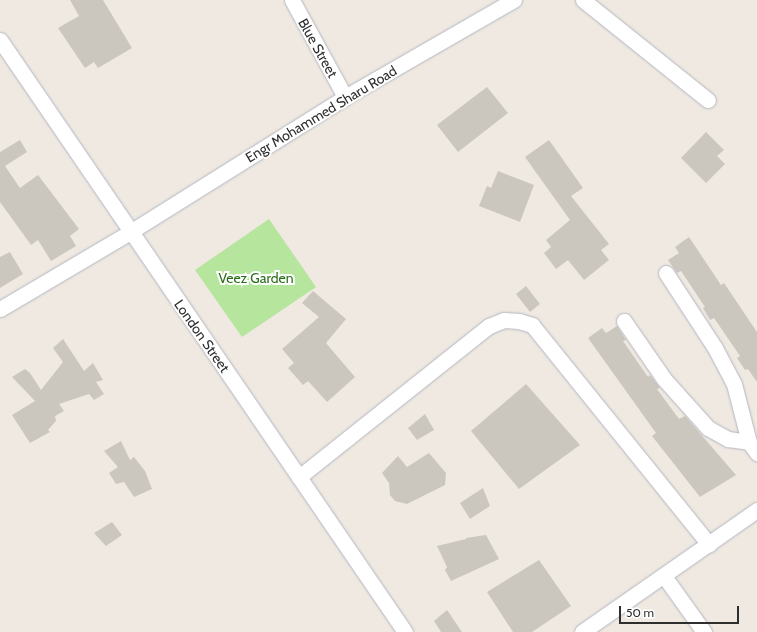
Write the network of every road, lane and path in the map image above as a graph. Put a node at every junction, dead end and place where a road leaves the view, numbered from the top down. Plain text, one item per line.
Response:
1 (292, 0) edge
2 (514, 0) edge
3 (583, 0) edge
4 (0, 40) edge
5 (345, 97) junction
6 (708, 100) dead end
7 (130, 232) junction
8 (666, 273) dead end
9 (0, 309) edge
10 (624, 321) dead end
11 (753, 447) edge
12 (299, 476) junction
13 (757, 510) edge
14 (709, 544) junction
15 (664, 576) junction
16 (405, 632) edge
17 (582, 632) edge
18 (704, 632) edge

1 - 5 street, Blue Street
2 - 5 street, Engr Mohammed Sharu Road
3 - 6 street
4 - 7 street, London Street
5 - 7 street, Engr Mohammed Sharu Road
7 - 9 street, Engr Mohammed Sharu Road
7 - 12 street, London Street
8 - 11 street
10 - 11 street
12 - 14 street
12 - 16 street, London Street
13 - 14 street
14 - 15 street
15 - 17 street
15 - 18 street

